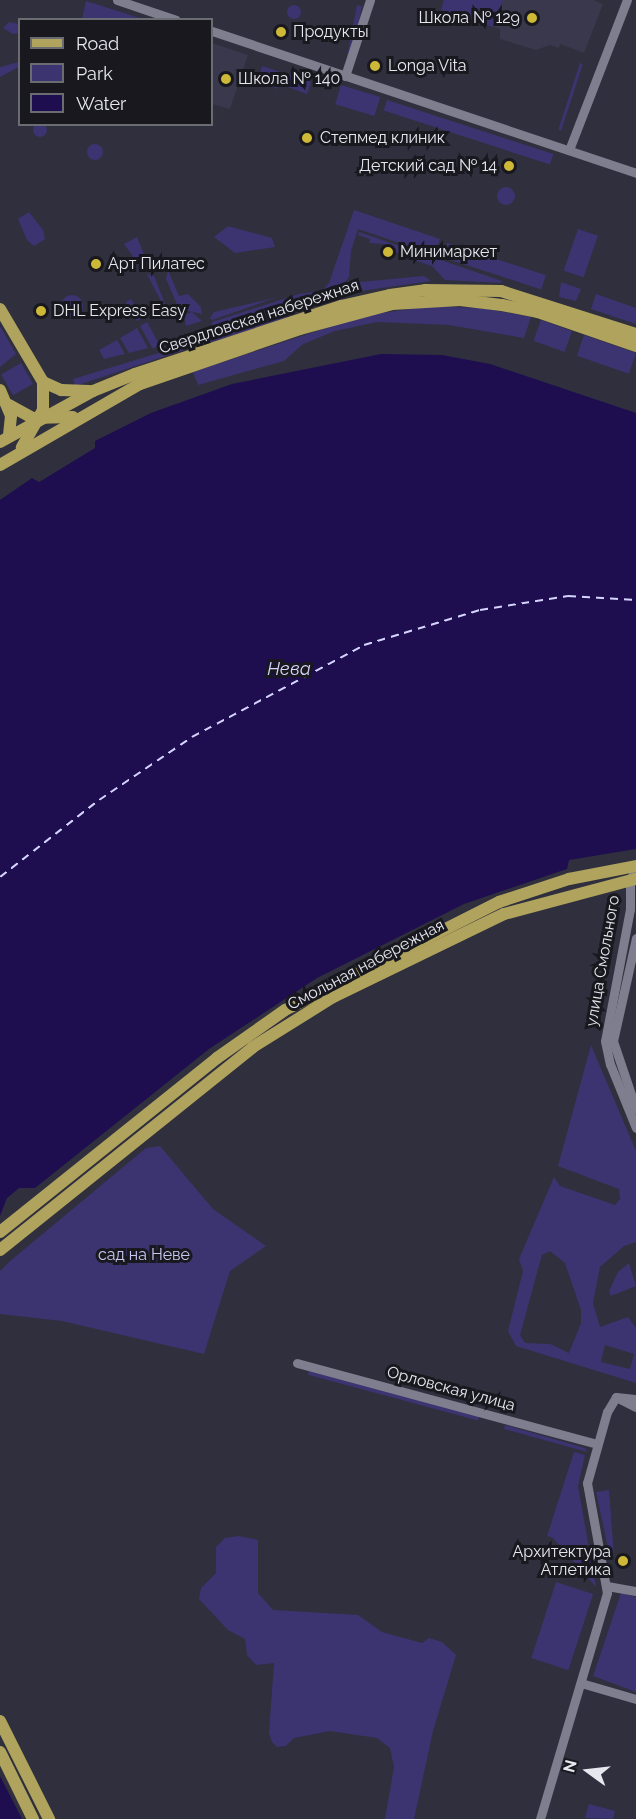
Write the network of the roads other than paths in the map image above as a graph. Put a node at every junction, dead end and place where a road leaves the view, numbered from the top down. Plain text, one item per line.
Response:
1 (117, 0) edge
2 (370, 0) edge
3 (627, 0) edge
4 (170, 18) edge
5 (213, 31) edge
6 (345, 76) junction
7 (569, 150) junction
8 (636, 173) edge
9 (0, 309) edge
10 (636, 334) edge
11 (636, 345) edge
12 (43, 382) junction
13 (0, 390) edge
14 (93, 391) junction
15 (9, 405) junction
16 (83, 415) junction
17 (39, 419) junction
18 (5, 438) edge
19 (19, 451) junction
20 (0, 465) edge
21 (636, 867) edge
22 (633, 880) edge
23 (636, 938) edge
24 (636, 1109) edge
25 (636, 1128) edge
26 (0, 1232) edge
27 (0, 1250) edge
28 (297, 1363) dead end
29 (616, 1397) junction
30 (636, 1399) edge
31 (636, 1407) edge
32 (597, 1444) junction
33 (607, 1586) junction
34 (636, 1591) edge
35 (581, 1683) junction
36 (636, 1700) edge
37 (0, 1721) edge
38 (0, 1752) edge
39 (33, 1819) edge
40 (49, 1819) edge
41 (540, 1819) edge

1 - 4 street
2 - 6 street
3 - 7 street
5 - 6 street
6 - 7 street
7 - 8 street
9 - 12 main road
10 - 14 main road, Свердловская набережная
11 - 16 main road, Свердловская набережная
12 - 14 main road
12 - 17 main road
13 - 15 main road
14 - 17 main road, Свердловская набережная
15 - 17 main road
15 - 18 main road
16 - 17 main road, Свердловская набережная
16 - 19 main road, Свердловская набережная
17 - 18 main road, Свердловская набережная
17 - 19 main road, Свердловская набережная
19 - 20 main road, Свердловская набережная
21 - 22 street, улица Смольного
21 - 26 main road, Смольная набережная
22 - 25 street, улица Смольного
22 - 27 main road, Смольная набережная
23 - 24 street, улица Смольного
28 - 32 street, Орловская улица
29 - 30 street
29 - 31 street
29 - 32 street
32 - 33 street
33 - 34 street
33 - 35 street
35 - 36 street
35 - 41 street
37 - 40 main road
38 - 39 main road

